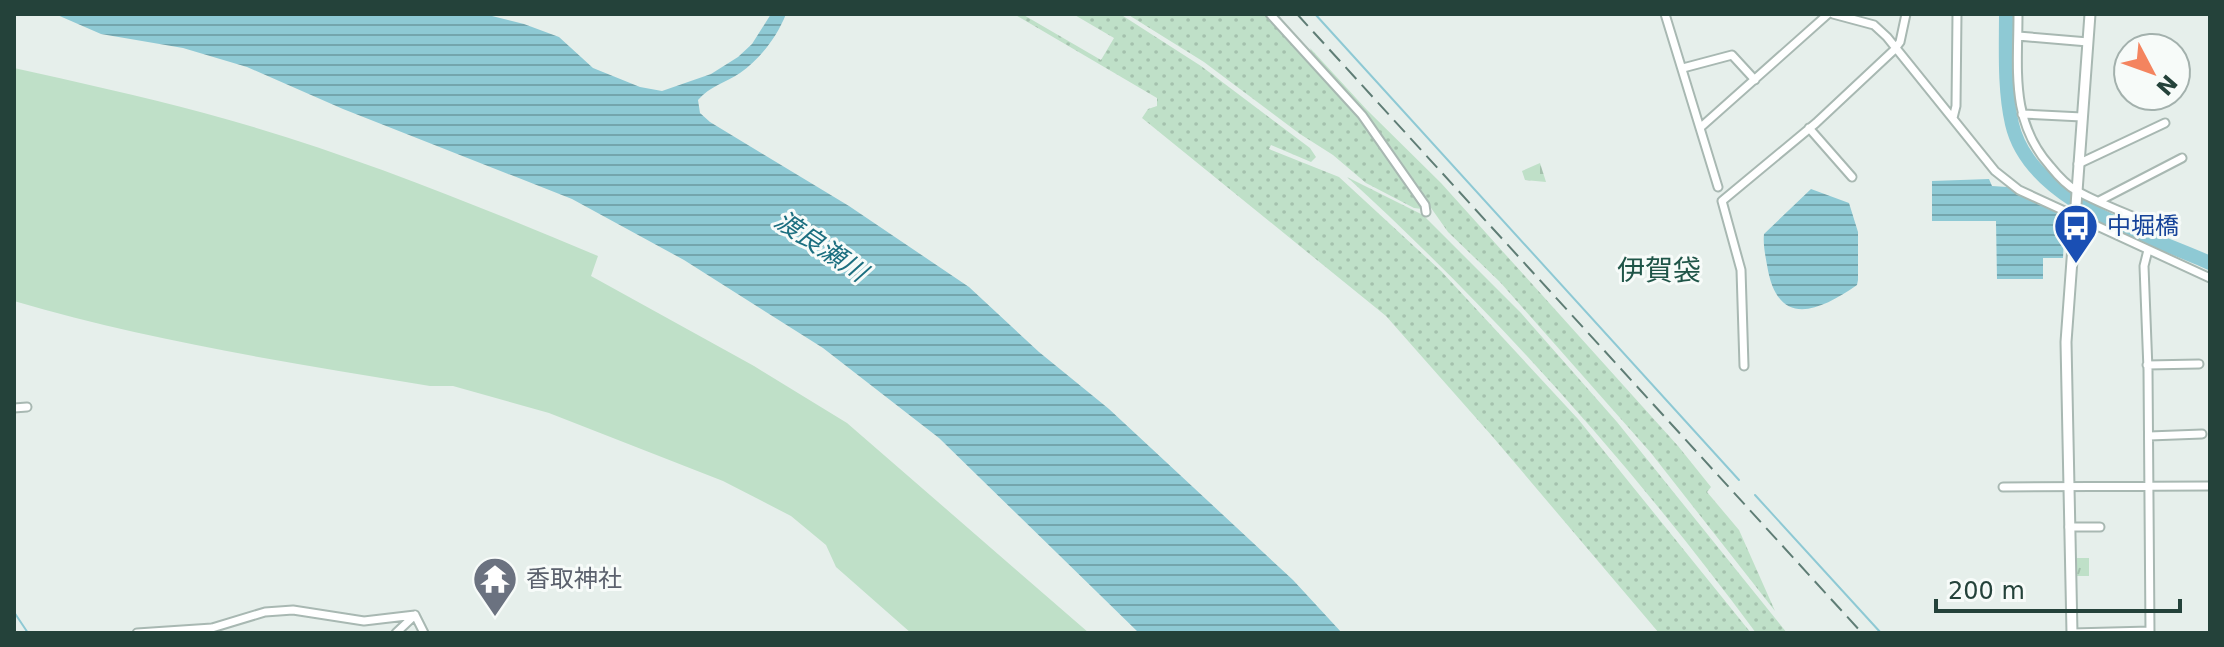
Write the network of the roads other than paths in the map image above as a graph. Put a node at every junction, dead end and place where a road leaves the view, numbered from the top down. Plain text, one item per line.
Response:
1 (1270, 14) edge
2 (1665, 14) edge
3 (1830, 14) edge
4 (1906, 14) edge
5 (1957, 14) edge
6 (2018, 14) edge
7 (2090, 14) edge
8 (2018, 36) junction
9 (2088, 42) junction
10 (1897, 48) junction
11 (1683, 68) junction
12 (1755, 80) junction
13 (2022, 114) junction
14 (2082, 117) junction
15 (1953, 118) junction
16 (2165, 123) dead end
17 (1701, 127) junction
18 (1809, 128) junction
19 (2182, 158) dead end
20 (2078, 164) junction
21 (1852, 177) dead end
22 (1718, 187) dead end
23 (2076, 192) junction
24 (2099, 201) junction
25 (1426, 212) dead end
26 (2074, 214) junction
27 (2167, 232) dead end
28 (2148, 250) junction
29 (2210, 278) edge
30 (2199, 364) dead end
31 (2147, 365) junction
32 (1744, 366) dead end
33 (27, 407) dead end
34 (14, 408) edge
35 (2202, 434) dead end
36 (2149, 436) junction
37 (2210, 486) edge
38 (2003, 487) dead end
39 (2068, 487) junction
40 (2149, 487) junction
41 (2069, 527) junction
42 (2100, 527) dead end
43 (415, 615) junction
44 (2150, 632) edge
45 (137, 633) edge
46 (396, 633) edge
47 (424, 633) edge
48 (2072, 633) edge

1 - 25 street
2 - 11 street
3 - 10 street
3 - 12 street
4 - 10 street
5 - 15 street
6 - 8 street
7 - 9 street
8 - 9 street
8 - 13 street
9 - 14 street
10 - 15 street
10 - 18 street
11 - 12 street
11 - 17 street
12 - 17 street
13 - 14 street
13 - 23 street
14 - 20 street
15 - 26 street
16 - 20 street
17 - 22 street
18 - 21 street
18 - 32 street
19 - 24 street
20 - 23 street
23 - 24 street
23 - 26 street
24 - 27 street
26 - 28 street
26 - 39 street
28 - 29 street
28 - 31 street
30 - 31 street
31 - 36 street
33 - 34 street
35 - 36 street
36 - 40 street
37 - 40 street
38 - 39 street
39 - 40 street
39 - 41 street
40 - 44 street
41 - 42 street
41 - 48 street
43 - 45 street
43 - 46 street
43 - 47 street
44 - 48 street

